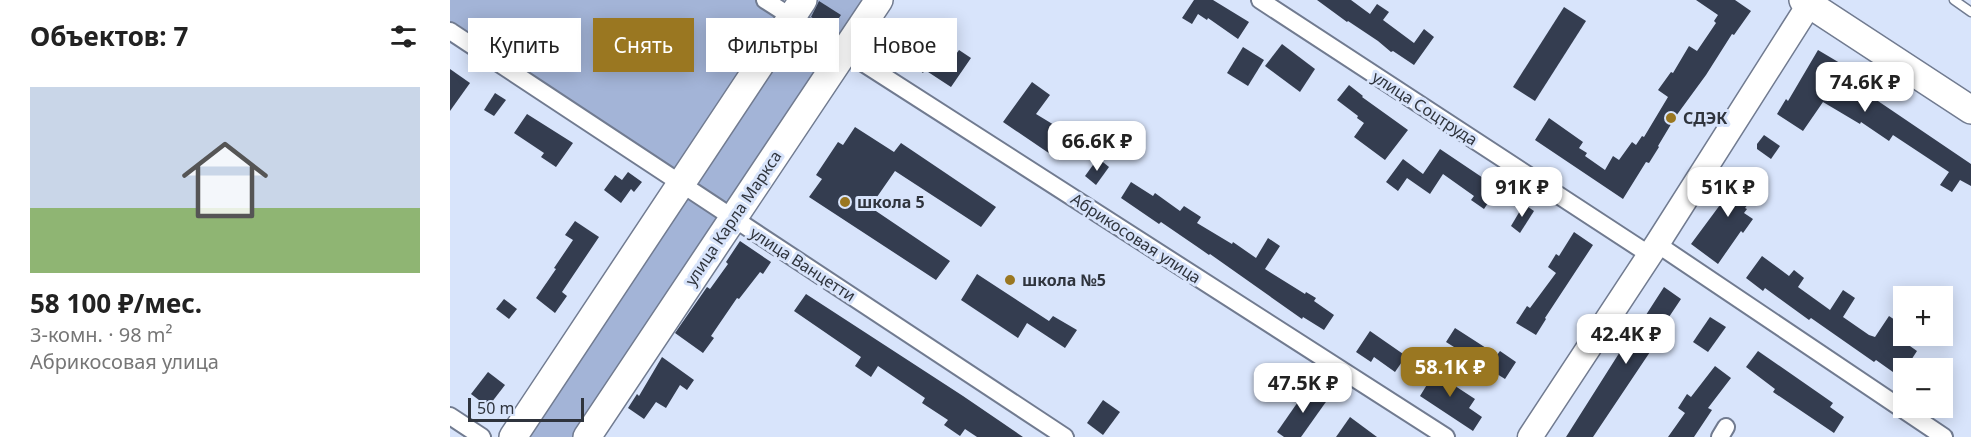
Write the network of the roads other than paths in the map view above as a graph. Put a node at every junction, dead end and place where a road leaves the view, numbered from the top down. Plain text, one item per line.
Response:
1 (765, 0) edge
2 (879, 0) edge
3 (1260, 0) edge
4 (1954, 0) edge
5 (1808, 1) edge
6 (798, 9) edge
7 (1971, 12) edge
8 (450, 31) edge
9 (845, 51) junction
10 (1971, 110) edge
11 (681, 184) junction
12 (733, 218) junction
13 (1654, 249) junction
14 (450, 416) edge
15 (482, 437) edge
16 (513, 437) edge
17 (587, 437) edge
18 (1065, 437) edge
19 (1446, 437) edge
20 (1530, 437) edge
21 (1944, 437) edge

1 - 6 street, Абрикосовая улица
2 - 9 main road, улица Карла Маркса
3 - 13 street, улица Соцтруда
4 - 7 lane
5 - 10 main road
5 - 13 main road
6 - 9 street, Абрикосовая улица
6 - 11 main road
8 - 11 street, улица Ванцетти
9 - 12 main road, улица Карла Маркса
9 - 19 street, Абрикосовая улица
11 - 12 street, улица Ванцетти
11 - 16 main road
12 - 17 main road, улица Карла Маркса
12 - 18 street, улица Ванцетти
13 - 20 main road
13 - 21 street, улица Соцтруда
14 - 15 street

